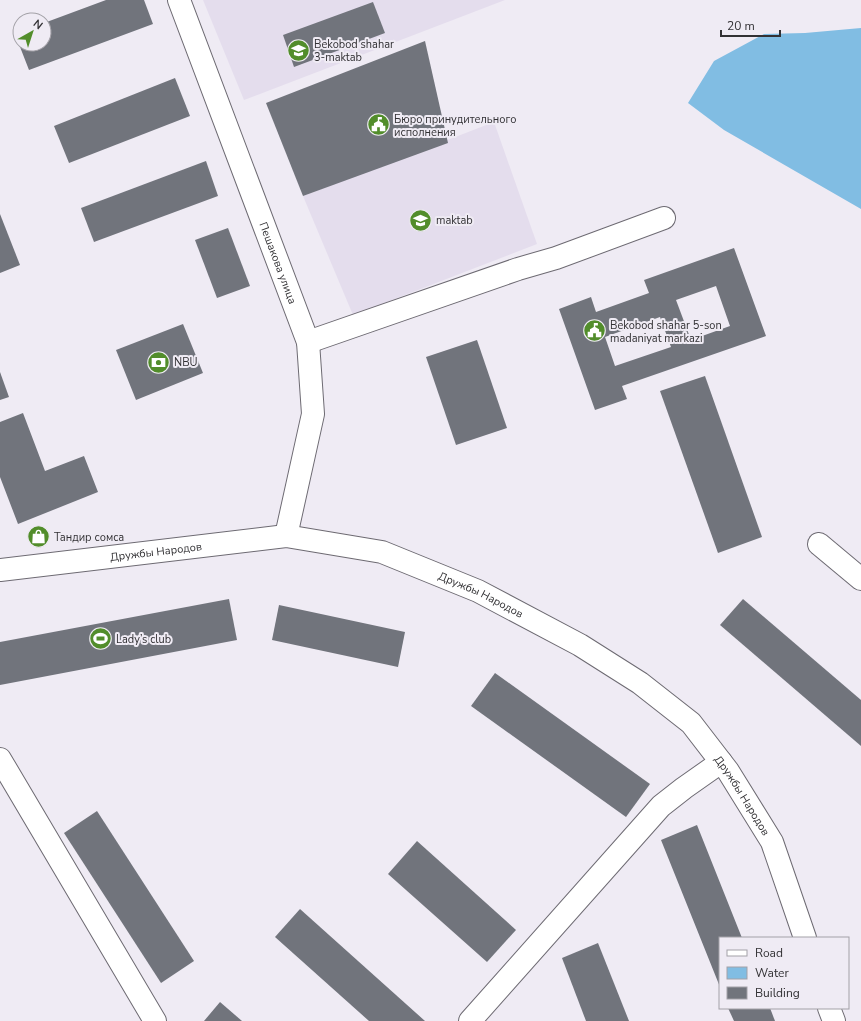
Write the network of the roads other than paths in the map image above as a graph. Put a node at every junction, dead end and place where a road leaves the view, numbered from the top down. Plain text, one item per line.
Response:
1 (179, 0) edge
2 (664, 218) dead end
3 (308, 342) junction
4 (286, 536) junction
5 (819, 544) dead end
6 (0, 570) edge
7 (861, 579) edge
8 (0, 759) edge
9 (721, 762) junction
10 (805, 937) edge
11 (829, 1009) edge
12 (155, 1021) edge
13 (470, 1021) edge
14 (834, 1021) edge

1 - 3 street, Пешакова улица
2 - 3 street
3 - 4 street, Пешакова улица
4 - 6 street, Дружбы Народов
4 - 9 street, Дружбы Народов
5 - 7 street
8 - 12 street
9 - 10 street, Дружбы Народов
9 - 13 street
11 - 14 street

